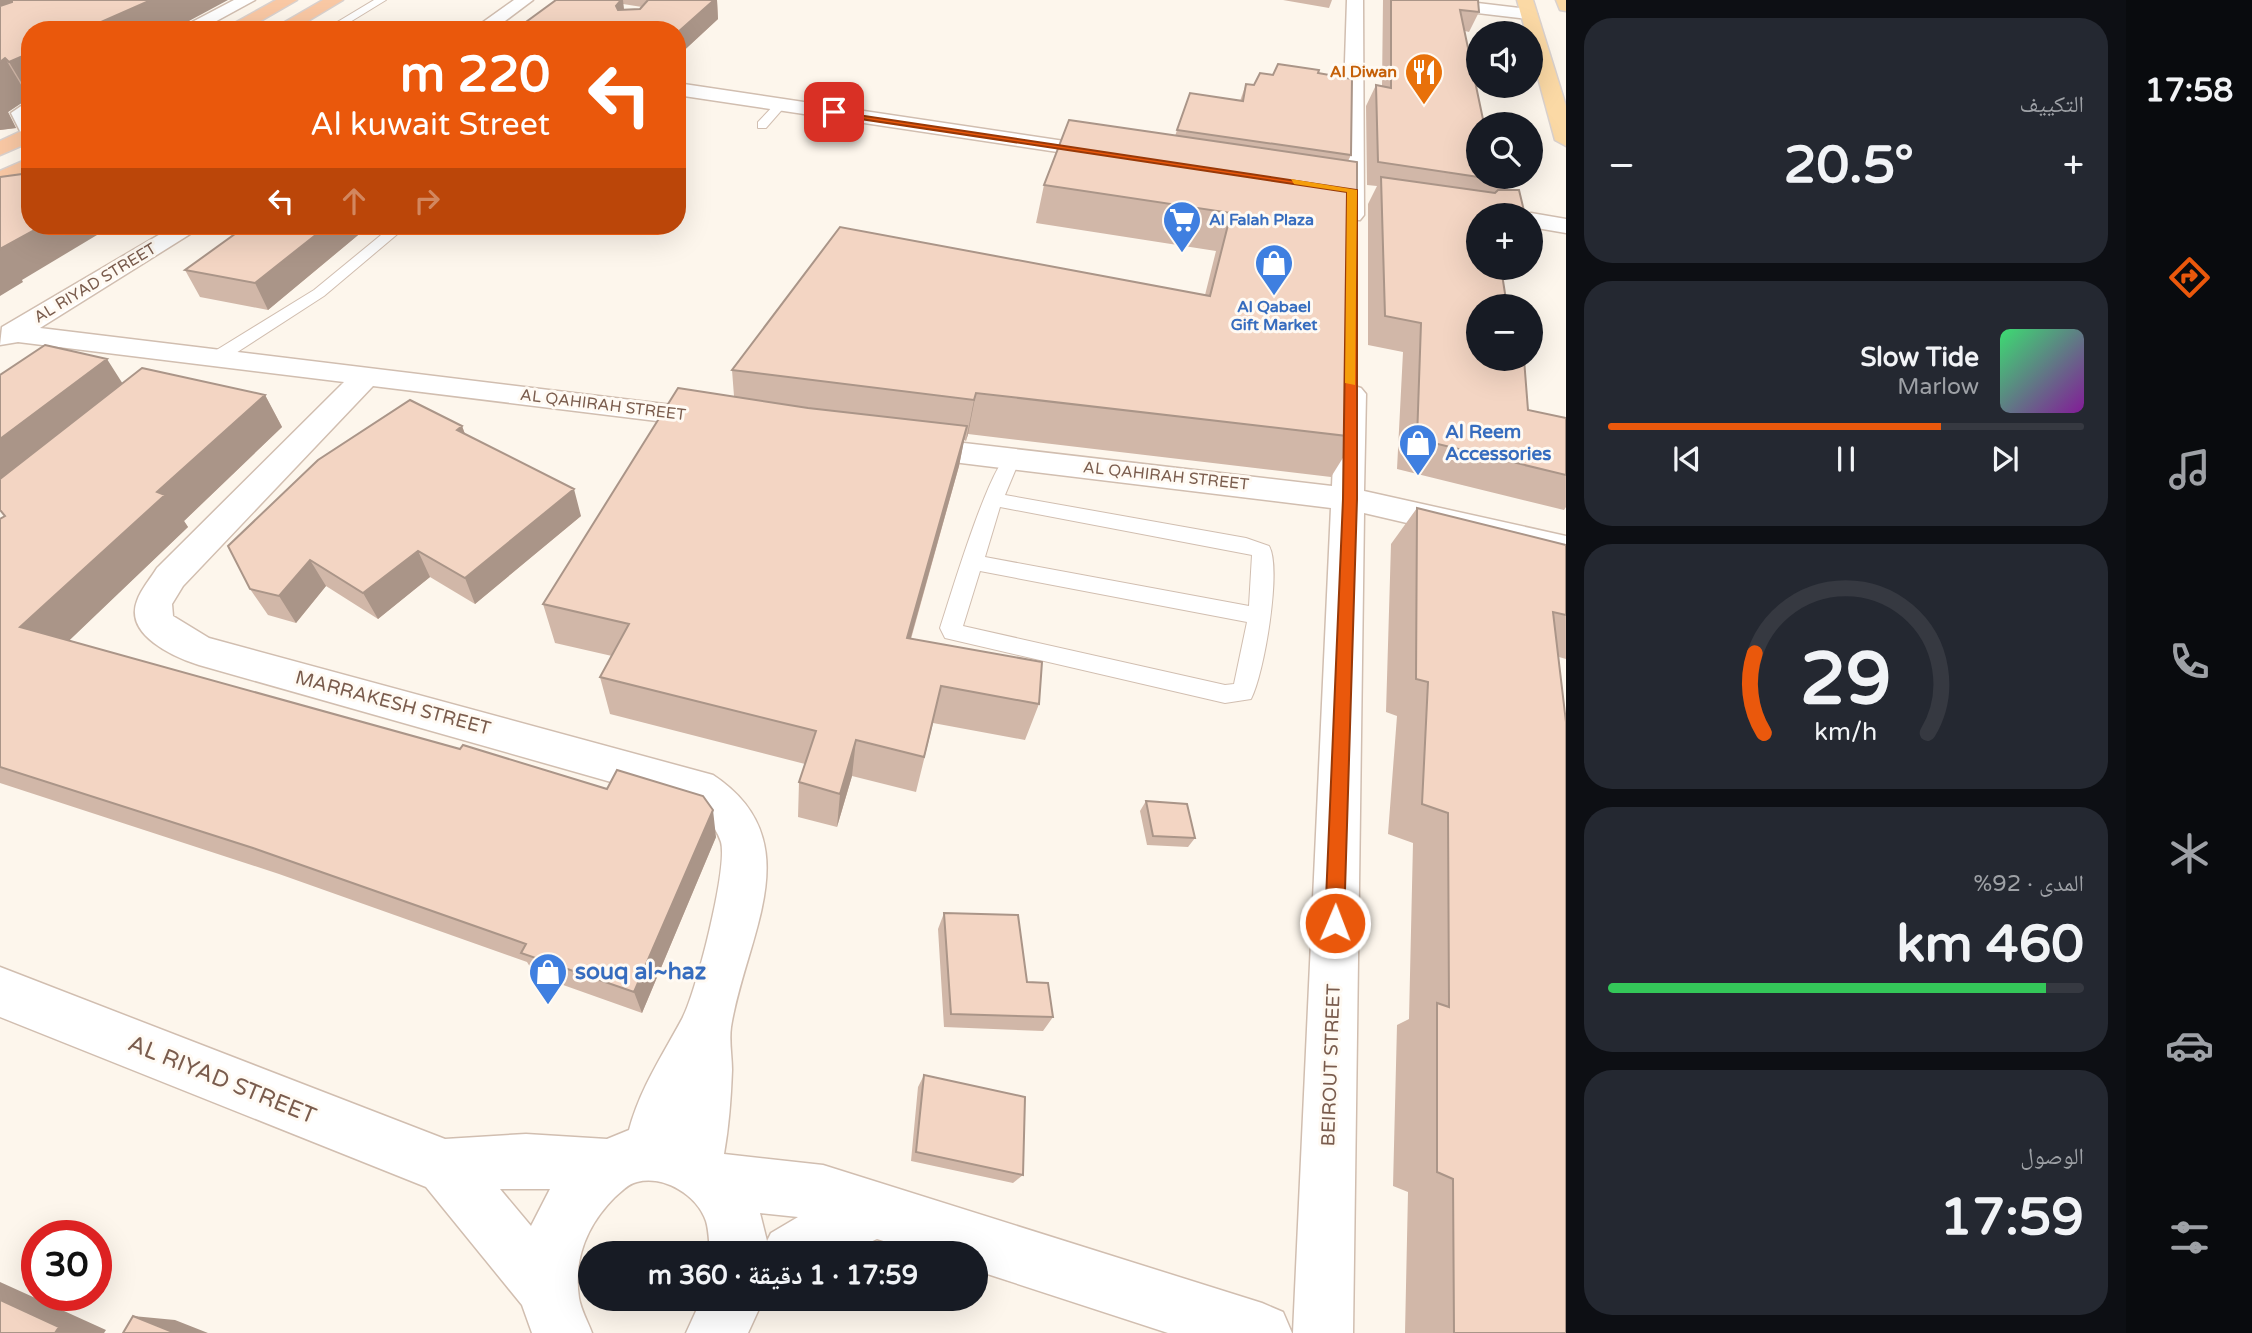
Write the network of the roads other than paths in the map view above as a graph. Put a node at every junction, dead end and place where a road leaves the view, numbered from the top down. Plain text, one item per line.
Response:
1 (247, 0) edge
2 (289, 0) edge
3 (335, 0) edge
4 (380, 0) edge
5 (525, 0) edge
6 (1355, 0) edge
7 (1409, 0) edge
8 (1564, 0) edge
9 (1566, 6) edge
10 (1527, 7) edge
11 (204, 21) edge
12 (248, 21) edge
13 (296, 21) edge
14 (344, 21) edge
15 (494, 21) edge
16 (686, 90) edge
17 (781, 104) junction
18 (762, 125) dead end
19 (21, 138) edge
20 (1566, 140) edge
21 (0, 149) edge
22 (1132, 157) edge
23 (21, 173) edge
24 (5, 190) edge
25 (1543, 222) edge
26 (1566, 226) edge
27 (176, 235) edge
28 (389, 235) edge
29 (1352, 243) edge
30 (6, 337) edge
31 (206, 357) junction
32 (1351, 364) edge
33 (365, 378) junction
34 (164, 382) edge
35 (744, 425) edge
36 (889, 445) edge
37 (1011, 459) junction
38 (993, 499) junction
39 (1350, 499) junction
40 (1566, 548) edge
41 (973, 562) junction
42 (1257, 616) junction
43 (0, 992) edge
44 (445, 1167) junction
45 (667, 1168) junction
46 (876, 1210) junction
47 (739, 1241) edge
48 (812, 1241) edge
49 (727, 1311) edge
50 (555, 1320) edge
51 (716, 1333) edge
52 (1262, 1333) edge
53 (1323, 1333) edge

1 - 11 street
2 - 12 highway
3 - 13 highway
4 - 14 lane
5 - 15 street
6 - 29 street
7 - 10 street
8 - 9 main road
10 - 20 main road
16 - 17 street
17 - 18 lane
17 - 22 street
19 - 21 highway
23 - 24 highway
25 - 26 street
27 - 30 street, AL RIYAD STREET
28 - 31 lane
30 - 31 street, AL QAHIRAH STREET
31 - 33 street, AL QAHIRAH STREET
31 - 34 street
32 - 39 street, BEIROUT STREET
33 - 35 street, AL QAHIRAH STREET
33 - 45 street, MARRAKESH STREET
36 - 37 street, AL QAHIRAH STREET
37 - 38 lane
37 - 39 street, AL QAHIRAH STREET
38 - 41 lane
38 - 42 lane
39 - 40 street, AL QAHIRAH STREET
39 - 53 street, BEIROUT STREET
41 - 42 lane
41 - 42 lane
43 - 44 street, AL RIYAD STREET
44 - 45 street, AL RIYAD STREET
44 - 50 street, AL RIYAD STREET
45 - 46 street, AL RIYAD STREET
45 - 47 street
45 - 50 street
46 - 48 street
46 - 52 street, AL RIYAD STREET
49 - 51 street

